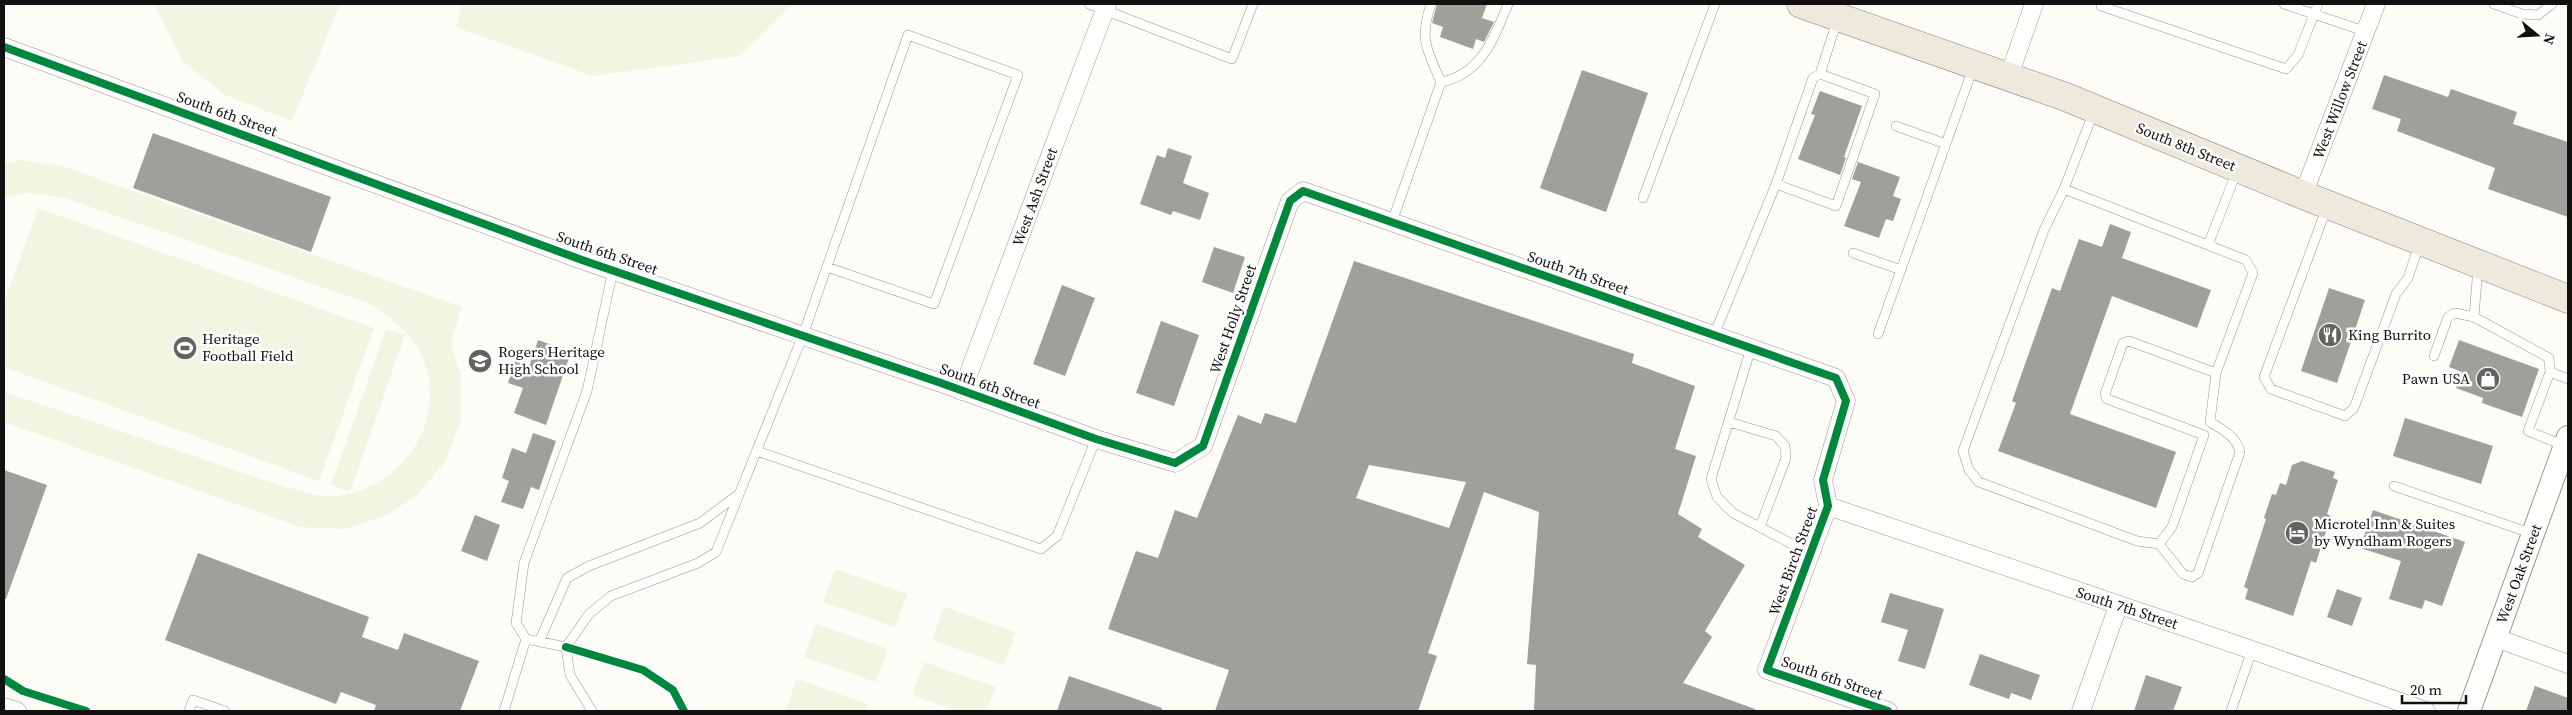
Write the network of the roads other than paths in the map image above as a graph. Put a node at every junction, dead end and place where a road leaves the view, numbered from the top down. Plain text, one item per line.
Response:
1 (1252, 4) edge
2 (1431, 4) edge
3 (1508, 4) edge
4 (1715, 4) edge
5 (1801, 4) edge
6 (2034, 4) edge
7 (2102, 4) edge
8 (2284, 4) edge
9 (2318, 4) edge
10 (2376, 4) edge
11 (2494, 4) edge
12 (2552, 4) edge
13 (1100, 6) edge
14 (2314, 14) junction
15 (1838, 17) junction
16 (2367, 32) junction
17 (4, 47) edge
18 (1975, 63) junction
19 (1820, 74) junction
20 (2009, 76) junction
21 (1441, 82) junction
22 (2095, 109) junction
23 (1896, 126) dead end
24 (1946, 144) junction
25 (2238, 168) junction
26 (1776, 184) junction
27 (2064, 189) junction
28 (1643, 198) dead end
29 (2316, 200) junction
30 (1290, 201) joint
31 (1392, 222) junction
32 (2421, 241) junction
33 (2208, 245) junction
34 (1853, 253) dead end
35 (2479, 264) junction
36 (827, 267) junction
37 (613, 270) junction
38 (1901, 270) junction
39 (2568, 299) edge
40 (2474, 317) junction
41 (1878, 334) dead end
42 (802, 335) junction
43 (1714, 335) junction
44 (1751, 348) junction
45 (2434, 356) dead end
46 (2550, 372) junction
47 (2216, 373) junction
48 (2568, 379) edge
49 (962, 391) junction
50 (1846, 401) joint
51 (1729, 422) junction
52 (2210, 422) junction
53 (2204, 435) junction
54 (1096, 439) junction
55 (2567, 442) edge
56 (1203, 446) joint
57 (757, 450) junction
58 (2394, 486) dead end
59 (740, 493) junction
60 (1828, 506) junction
61 (1760, 527) junction
62 (2534, 534) junction
63 (2159, 544) junction
64 (1811, 554) junction
65 (2118, 606) junction
66 (2496, 638) junction
67 (526, 639) junction
68 (539, 642) junction
69 (566, 648) junction
70 (2252, 650) junction
71 (2568, 664) edge
72 (1768, 670) joint
73 (4, 707) edge
74 (17, 711) edge
75 (189, 711) edge
76 (225, 711) edge
77 (504, 711) edge
78 (592, 711) edge
79 (1888, 711) edge
80 (2081, 711) edge
81 (2231, 711) edge
82 (2426, 711) edge
83 (2469, 711) edge

1 - 13 lane
2 - 21 lane
3 - 21 lane
4 - 28 lane
5 - 15 main road, South 8th Street
6 - 20 street
7 - 14 lane
8 - 14 lane
9 - 14 lane
10 - 16 street, West Willow Street
11 - 12 lane
13 - 49 street, West Ash Street
14 - 16 lane
15 - 18 main road, South 8th Street
15 - 19 lane
16 - 29 street, West Willow Street
17 - 37 street, South 6th Street
18 - 20 main road, South 8th Street
18 - 24 lane
19 - 26 lane
19 - 26 lane
20 - 22 main road, South 8th Street
21 - 31 lane
22 - 25 main road, South 8th Street
22 - 27 lane
23 - 24 lane
24 - 38 lane
25 - 29 main road, South 8th Street
25 - 33 lane
26 - 43 lane
27 - 33 lane
27 - 63 lane
29 - 32 main road, South 8th Street
29 - 32 lane
30 - 31 street, South 7th Street
30 - 56 street, West Holly Street
31 - 43 street, South 7th Street
32 - 35 main road, South 8th Street
33 - 47 lane
34 - 38 lane
35 - 39 main road, South 8th Street
35 - 40 lane
36 - 36 lane
36 - 42 lane
37 - 42 street, South 6th Street
37 - 67 lane
38 - 41 lane
40 - 45 lane
40 - 46 lane
42 - 49 street, South 6th Street
42 - 57 lane
43 - 44 street, South 7th Street
44 - 50 street, South 7th Street
44 - 51 lane
46 - 48 lane
46 - 55 lane
47 - 52 lane
47 - 53 lane
49 - 54 street, South 6th Street
50 - 60 street, West Birch Street
51 - 61 lane
51 - 61 lane
52 - 53 lane
52 - 63 lane
53 - 63 lane
54 - 56 street, South 6th Street
54 - 57 lane
55 - 62 street, West Oak Street
57 - 59 lane
58 - 62 lane
59 - 68 lane
59 - 69 lane
60 - 64 street, West Birch Street
60 - 65 street, South 7th Street
61 - 64 lane
62 - 66 street, West Oak Street
64 - 72 street, West Birch Street
65 - 70 street, South 7th Street
65 - 80 street
66 - 71 street
66 - 83 street, West Oak Street
67 - 68 lane
67 - 77 lane
68 - 69 lane
69 - 78 lane
70 - 81 lane
70 - 82 street, South 7th Street
72 - 79 street, South 6th Street
73 - 74 street
75 - 76 lane

